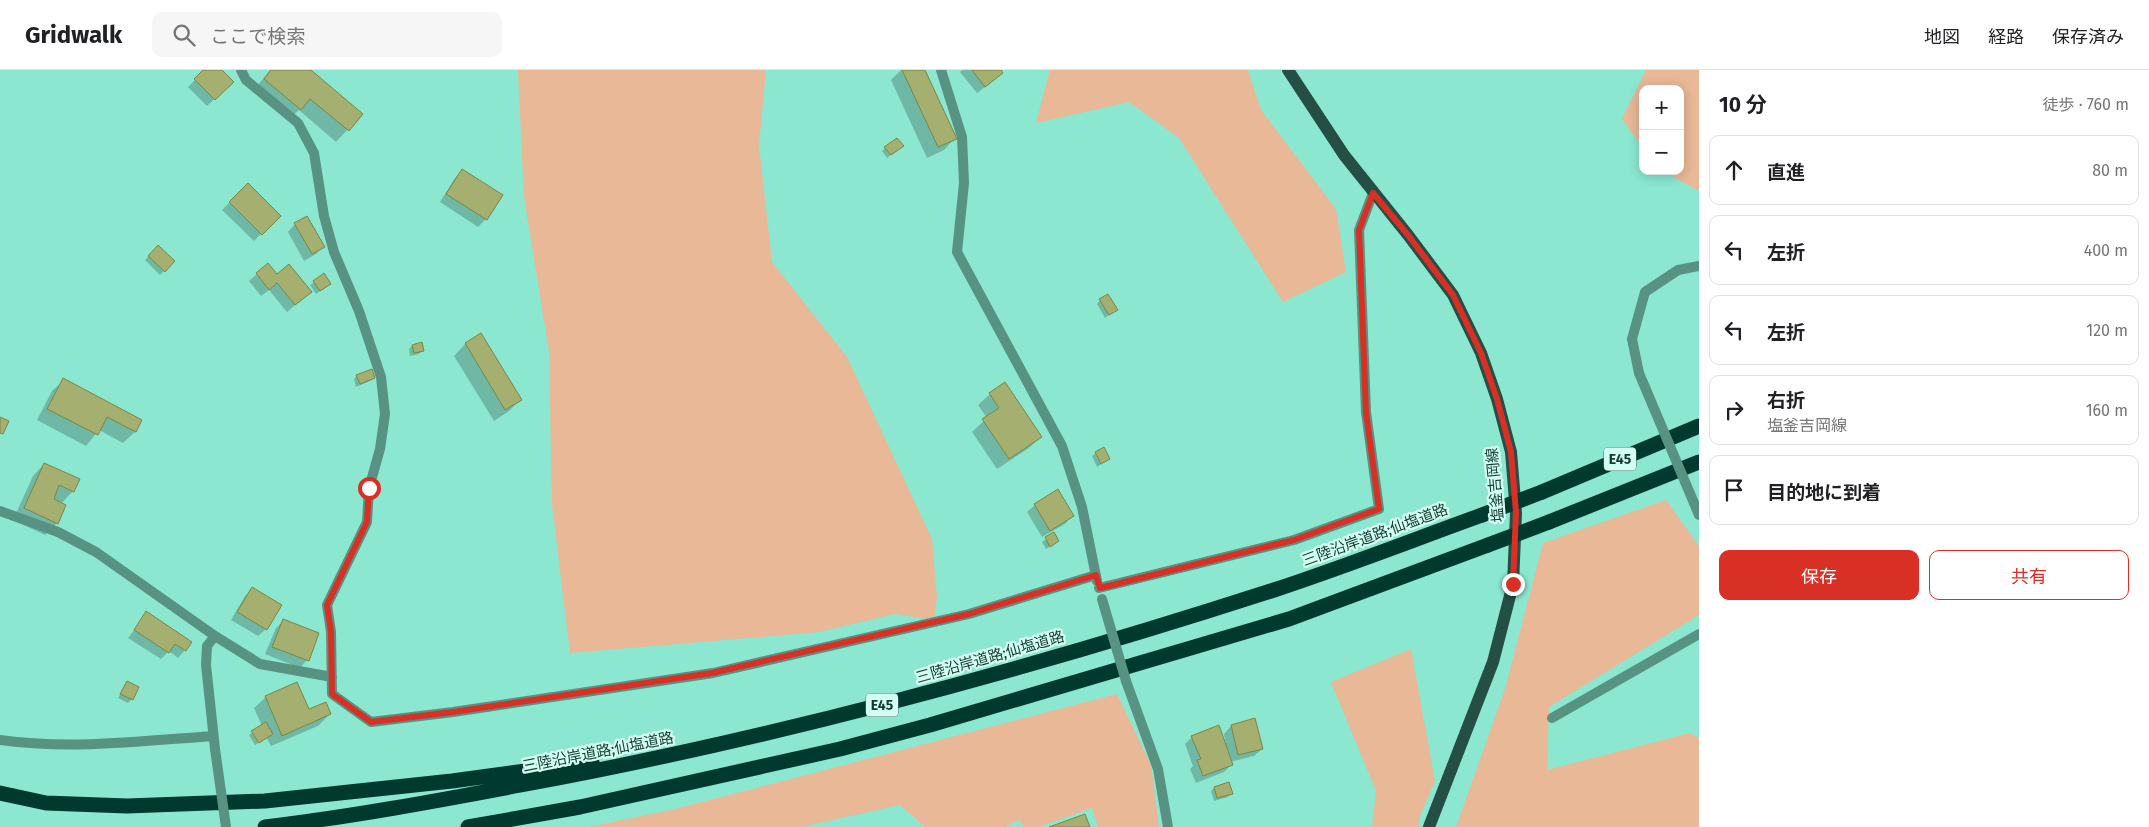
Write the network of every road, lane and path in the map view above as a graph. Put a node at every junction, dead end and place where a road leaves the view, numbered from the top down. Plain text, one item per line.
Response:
1 (241, 70) edge
2 (941, 70) edge
3 (1288, 70) edge
4 (1373, 193) junction
5 (1699, 266) edge
6 (1699, 426) edge
7 (1699, 462) edge
8 (0, 510) edge
9 (1699, 515) edge
10 (1096, 575) junction
11 (1100, 588) junction
12 (1699, 634) edge
13 (215, 636) junction
14 (332, 676) junction
15 (1552, 718) dead end
16 (214, 736) junction
17 (0, 740) edge
18 (716, 746) junction
19 (735, 772) junction
20 (0, 793) edge
21 (226, 827) edge
22 (264, 827) edge
23 (468, 827) edge
24 (522, 827) edge
25 (1168, 827) edge
26 (1429, 827) edge

1 - 14 street
2 - 10 street
3 - 4 main road, 塩釜吉岡線
4 - 11 street
4 - 26 main road, 塩釜吉岡線
5 - 9 street, bridge
6 - 18 highway, 三陸沿岸道路;仙塩道路 / E45, bridge
7 - 19 highway, E45, bridge
8 - 13 street
10 - 11 street
10 - 14 street
11 - 25 street, bridge
12 - 15 street
13 - 14 street
13 - 16 street
16 - 17 street
16 - 21 street, bridge
18 - 20 highway
18 - 22 highway, 三陸沿岸道路;仙塩道路 / E45
19 - 23 highway, E45
19 - 24 highway

